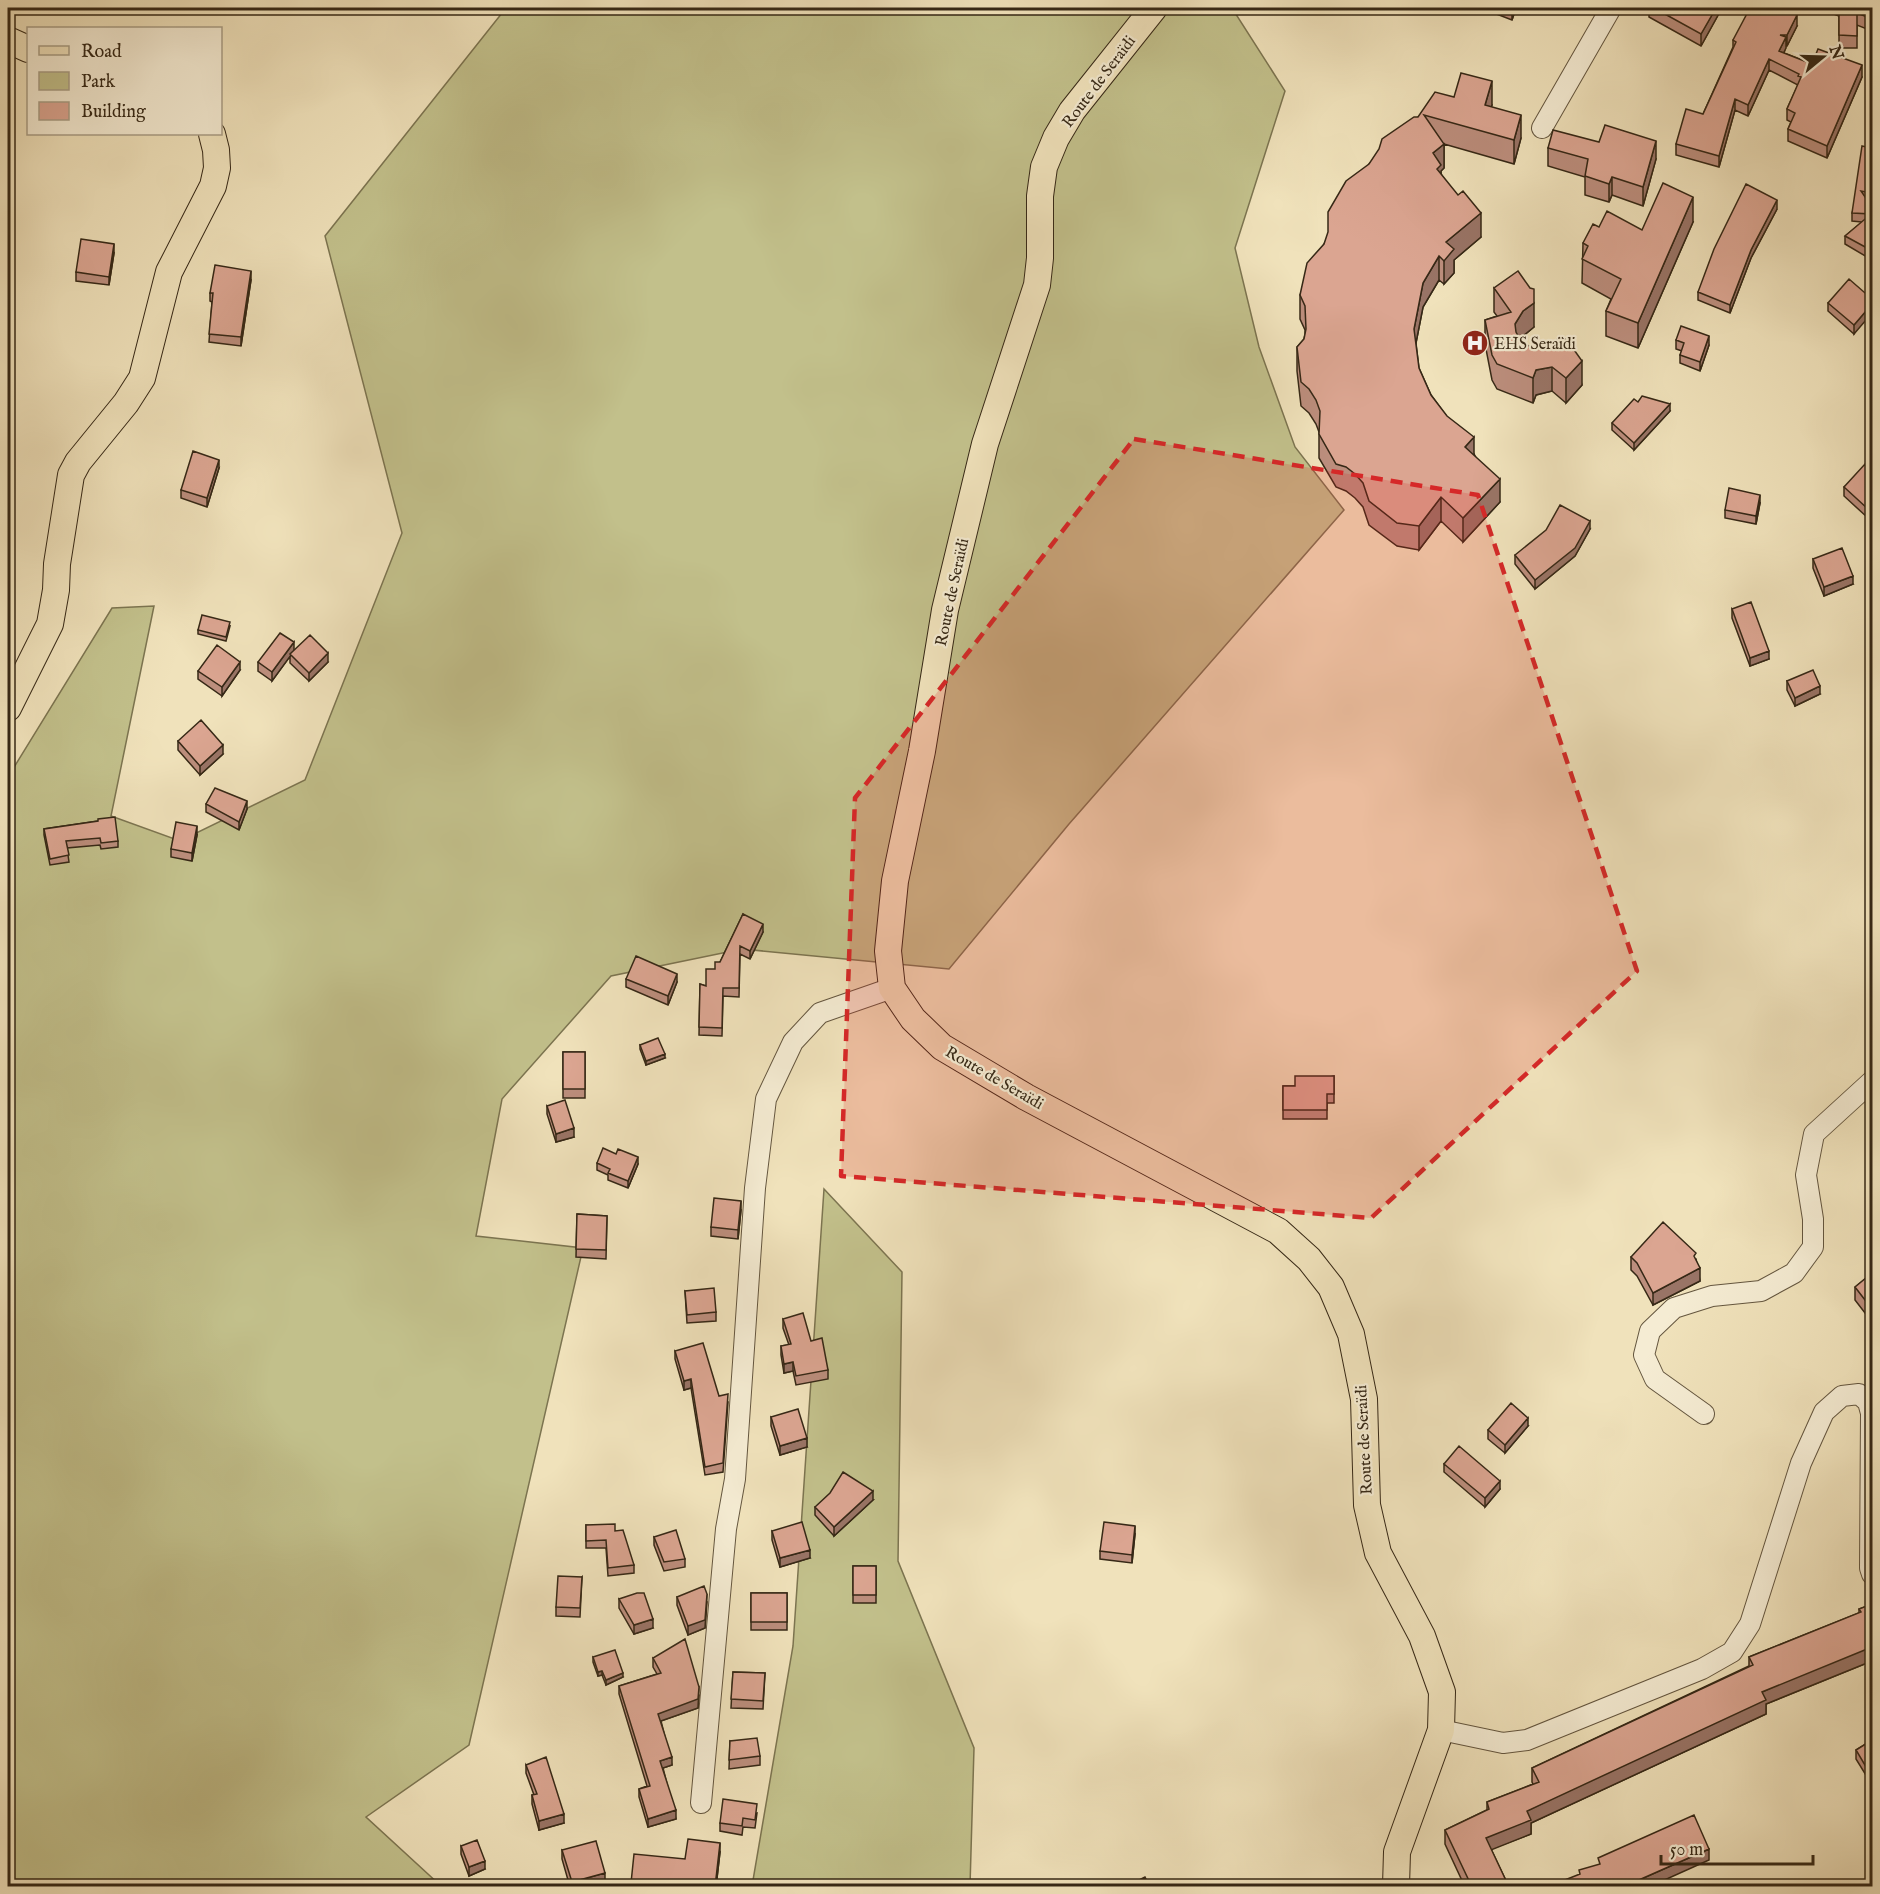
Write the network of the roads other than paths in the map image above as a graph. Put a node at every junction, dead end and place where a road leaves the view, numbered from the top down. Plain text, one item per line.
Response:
1 (1154, 8) edge
2 (1611, 8) edge
3 (8, 40) edge
4 (27, 49) edge
5 (1542, 129) dead end
6 (212, 135) edge
7 (8, 708) edge
8 (892, 988) junction
9 (1872, 1081) edge
10 (1704, 1414) dead end
11 (1872, 1574) edge
12 (1441, 1730) junction
13 (701, 1803) dead end
14 (1396, 1887) edge

1 - 8 main road, Route de Seraïdi
2 - 5 street
3 - 4 main road
6 - 7 main road
8 - 12 main road, Route de Seraïdi
8 - 13 street
9 - 10 street
11 - 12 street
12 - 14 main road, Route de Seraïdi

